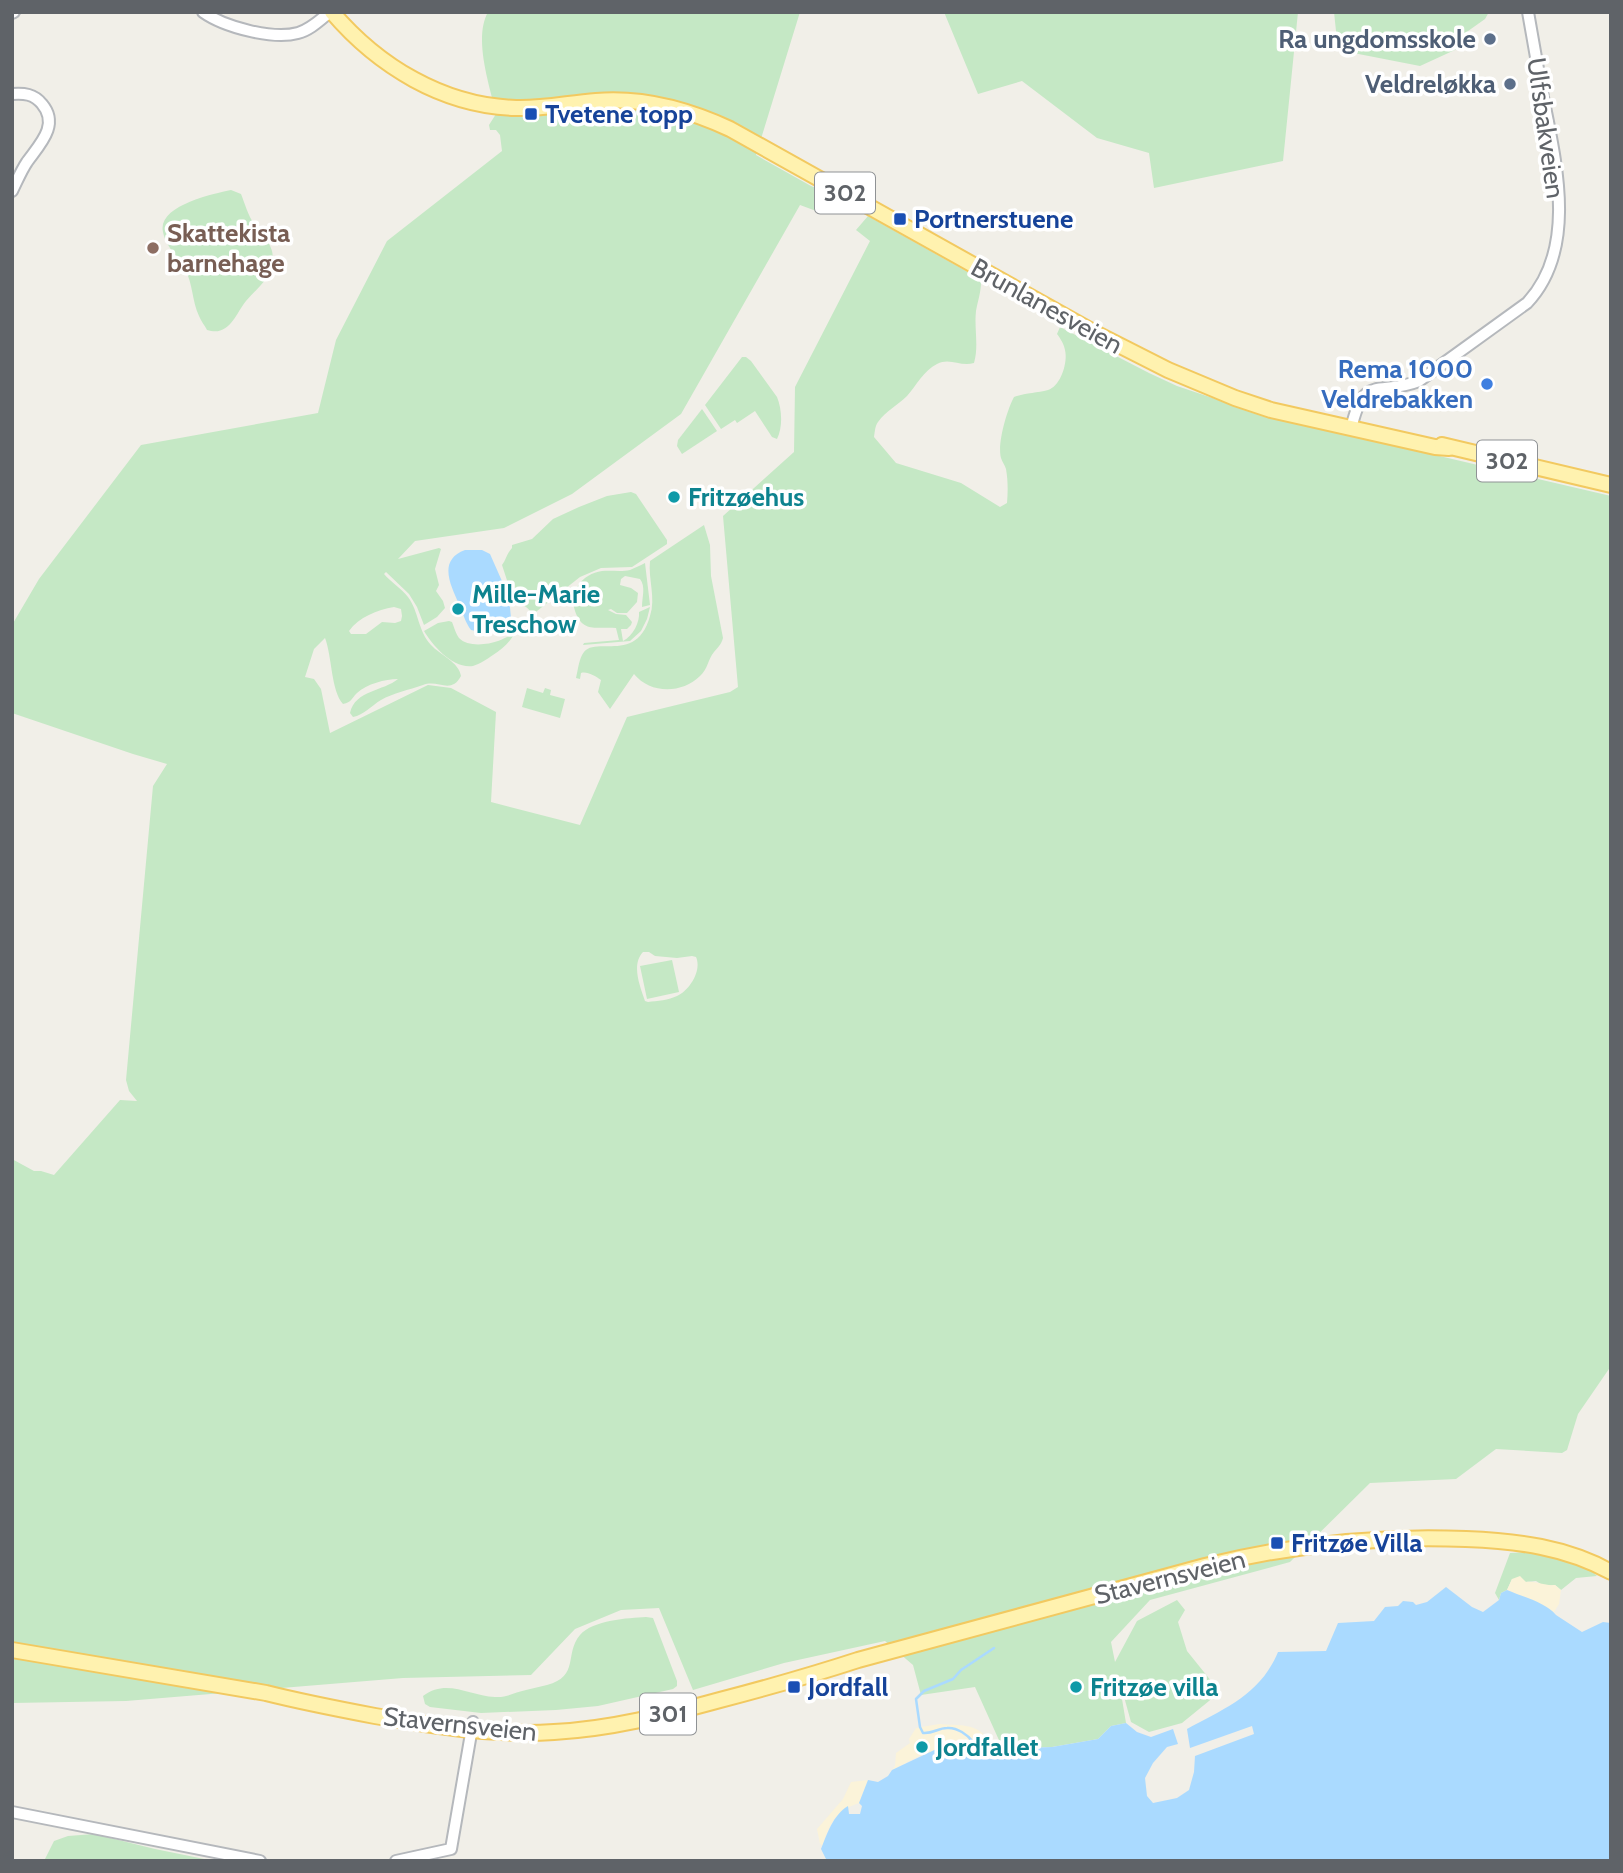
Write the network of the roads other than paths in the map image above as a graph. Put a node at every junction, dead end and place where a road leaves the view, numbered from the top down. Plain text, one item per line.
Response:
1 (203, 12) edge
2 (331, 12) edge
3 (343, 12) edge
4 (1528, 12) edge
5 (446, 93) junction
6 (12, 94) edge
7 (12, 191) edge
8 (1352, 425) junction
9 (1611, 485) edge
10 (1611, 1572) edge
11 (12, 1650) edge
12 (473, 1726) junction
13 (12, 1812) edge
14 (260, 1861) edge
15 (396, 1861) edge

1 - 2 street
2 - 5 main road, Brunlanesveien / 302
3 - 5 main road, Brunlanesveien / 302
4 - 8 street, Ulfsbakveien
5 - 8 main road, Brunlanesveien / 302
6 - 7 street
8 - 9 main road, Brunlanesveien / 302
10 - 12 main road, Stavernsveien / 301
11 - 12 main road, Stavernsveien / 301
12 - 15 street
13 - 14 street

